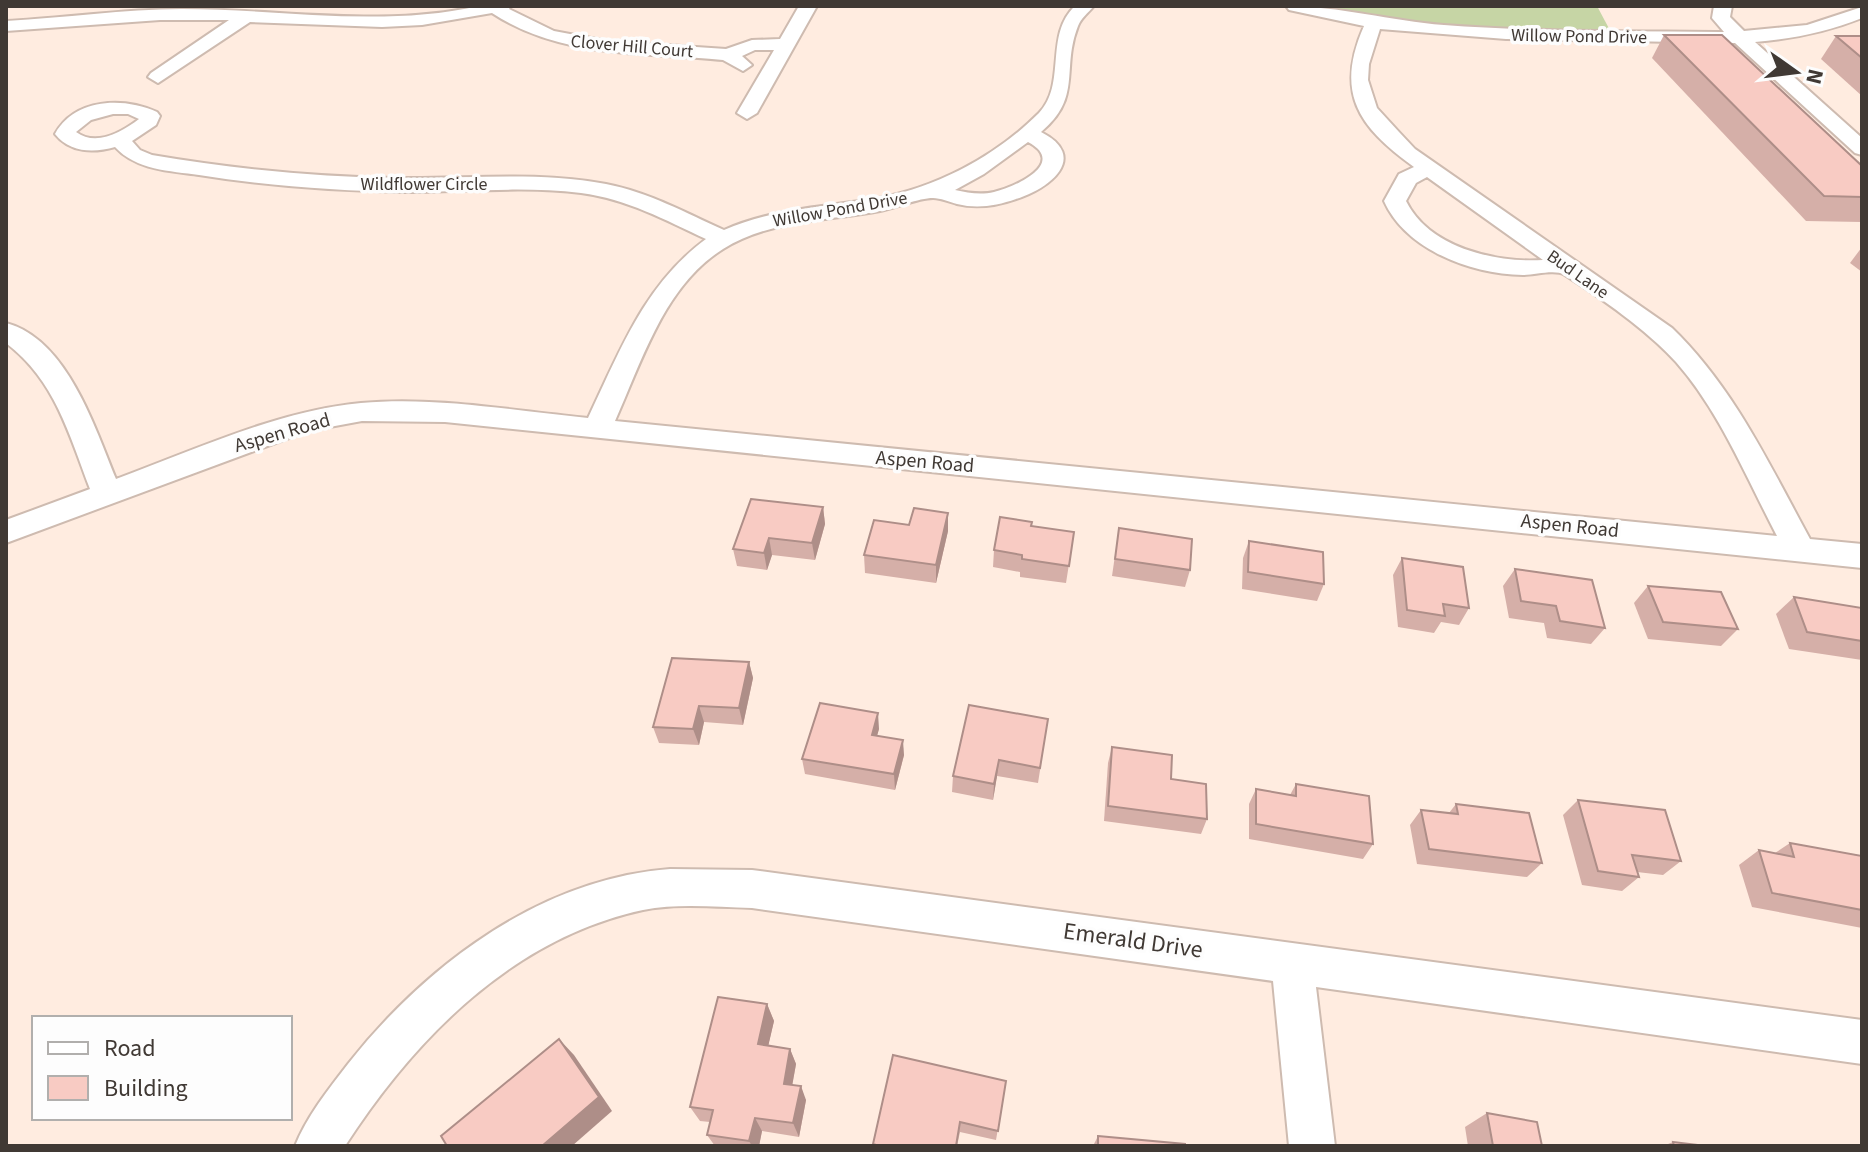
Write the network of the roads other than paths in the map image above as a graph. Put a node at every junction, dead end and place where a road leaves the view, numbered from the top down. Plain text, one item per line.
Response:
1 (102, 6) edge
2 (378, 6) edge
3 (808, 6) edge
4 (1085, 6) edge
5 (1295, 6) edge
6 (1723, 6) edge
7 (1853, 6) edge
8 (499, 7) edge
9 (1862, 10) edge
10 (247, 16) junction
11 (87, 21) junction
12 (1374, 22) junction
13 (358, 23) junction
14 (54, 24) junction
15 (6, 26) edge
16 (6, 34) edge
17 (1738, 36) junction
18 (788, 44) junction
19 (728, 55) junction
20 (774, 69) junction
21 (158, 77) dead end
22 (747, 113) dead end
23 (1027, 133) junction
24 (120, 140) dead end
25 (1862, 149) edge
26 (1428, 168) junction
27 (934, 191) junction
28 (726, 240) junction
29 (1564, 265) junction
30 (6, 331) edge
31 (597, 428) junction
32 (107, 494) junction
33 (6, 532) edge
34 (1799, 548) junction
35 (1862, 556) edge
36 (1292, 962) junction
37 (1862, 1042) edge
38 (318, 1146) edge
39 (1312, 1146) edge

1 - 11 street
2 - 13 street
3 - 18 street
4 - 23 street, Willow Pond Drive
5 - 12 street, Willow Pond Drive
6 - 17 street
7 - 9 street
8 - 13 street
8 - 19 street, Clover Hill Court
9 - 17 street, Willow Pond Drive
10 - 11 street
10 - 13 street
10 - 21 street
11 - 14 street
12 - 17 street, Willow Pond Drive
12 - 26 street, Bud Lane
14 - 15 street
14 - 16 street
17 - 25 street
18 - 19 street, Clover Hill Court
18 - 20 street
19 - 20 street, Clover Hill Court
20 - 22 street
23 - 27 street, Willow Pond Drive
23 - 27 street
24 - 28 street, Wildflower Circle
26 - 29 street, Bud Lane
26 - 29 street
27 - 28 street, Willow Pond Drive
28 - 31 street, Willow Pond Drive
29 - 34 street, Bud Lane
30 - 32 street
31 - 32 street, Aspen Road
31 - 34 street, Aspen Road
32 - 33 street, Aspen Road
34 - 35 street, Aspen Road
36 - 37 street, Emerald Drive
36 - 38 street, Emerald Drive
36 - 39 street

